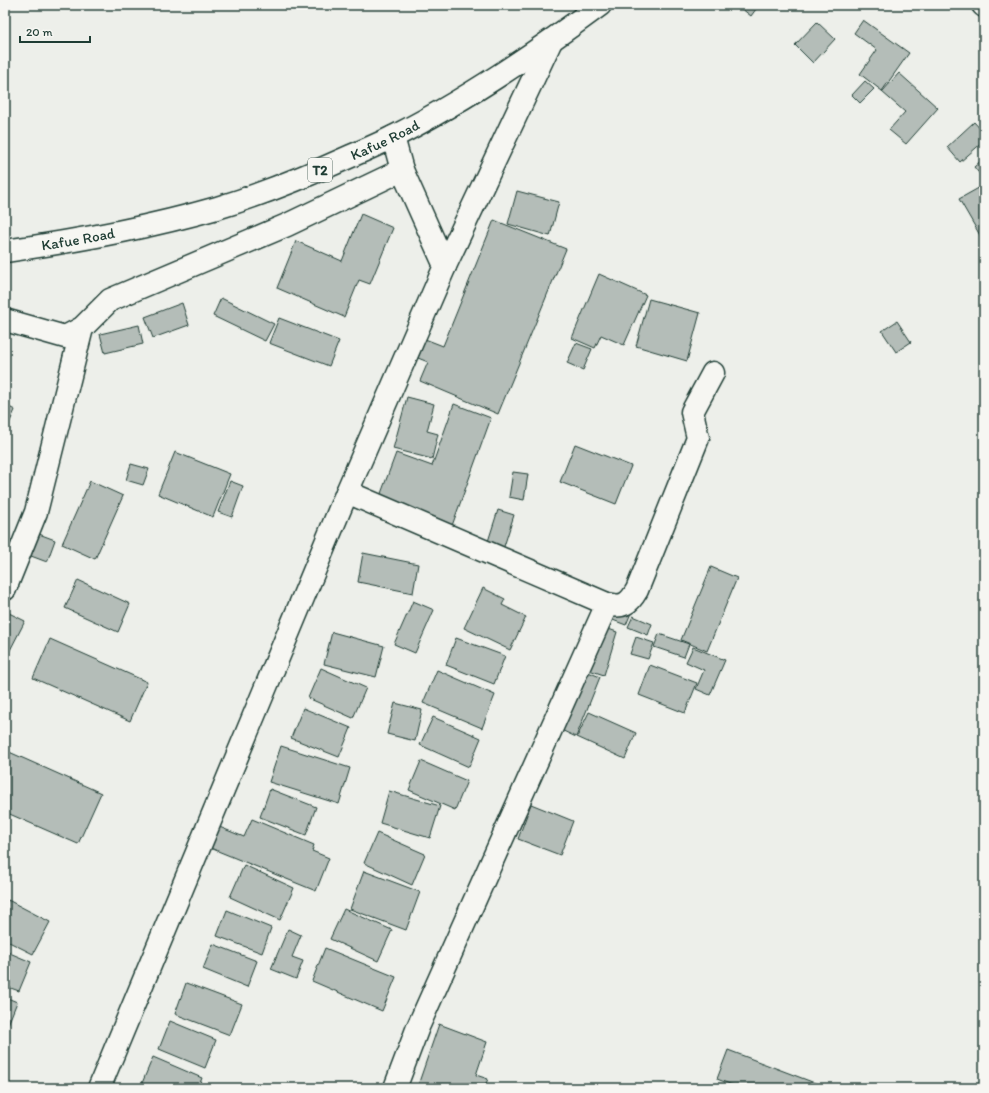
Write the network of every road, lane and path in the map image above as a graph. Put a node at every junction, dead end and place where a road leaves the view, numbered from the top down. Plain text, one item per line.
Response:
1 (600, 5) edge
2 (551, 41) junction
3 (393, 137) junction
4 (402, 170) junction
5 (5, 251) edge
6 (446, 266) junction
7 (5, 320) edge
8 (82, 328) junction
9 (713, 373) dead end
10 (347, 492) junction
11 (5, 589) edge
12 (607, 604) junction
13 (99, 1088) edge
14 (395, 1088) edge

1 - 2 main road, Kafue Road / T2
2 - 3 main road, Kafue Road / T2
2 - 6 main road
3 - 4 main road
3 - 5 main road, Kafue Road / T2
4 - 6 main road
4 - 8 main road
6 - 10 main road
7 - 8 main road
8 - 11 main road
9 - 12 main road
10 - 12 main road
10 - 13 main road
12 - 14 main road

